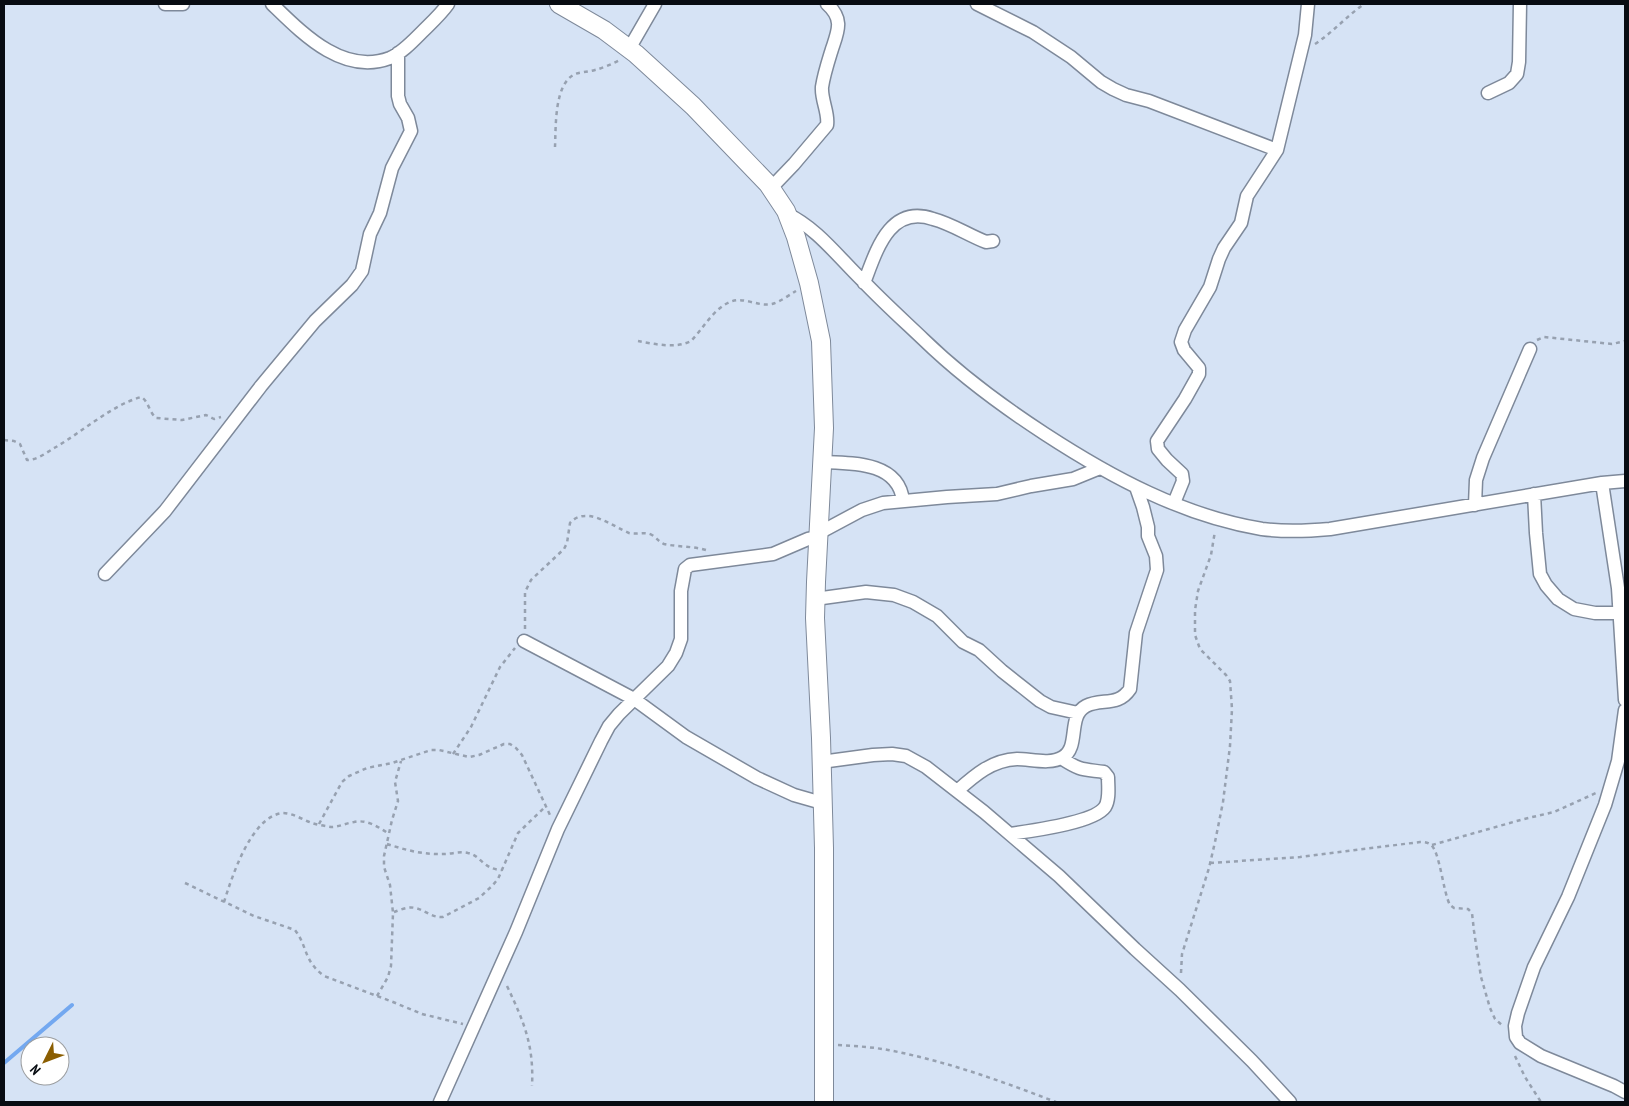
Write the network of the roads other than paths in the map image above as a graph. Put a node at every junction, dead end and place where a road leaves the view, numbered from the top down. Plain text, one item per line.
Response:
1 (165, 4) edge
2 (184, 4) edge
3 (272, 4) edge
4 (448, 4) edge
5 (559, 4) edge
6 (655, 4) edge
7 (826, 4) edge
8 (977, 4) edge
9 (1308, 4) edge
10 (1520, 4) edge
11 (633, 51) junction
12 (398, 53) junction
13 (1488, 93) dead end
14 (1277, 150) junction
15 (771, 188) junction
16 (787, 214) junction
17 (993, 241) dead end
18 (864, 283) junction
19 (1530, 349) road end
20 (823, 462) junction
21 (1100, 468) junction
22 (1625, 481) edge
23 (1602, 483) junction
24 (1136, 487) junction
25 (1534, 494) junction
26 (903, 501) junction
27 (1174, 503) junction
28 (1475, 504) junction
29 (819, 535) junction
30 (105, 574) dead end
31 (816, 599) junction
32 (1620, 613) junction
33 (524, 640) road end
34 (634, 699) junction
35 (1625, 700) edge
36 (1625, 710) edge
37 (1078, 713) junction
38 (1061, 758) junction
39 (821, 762) junction
40 (957, 791) junction
41 (822, 803) junction
42 (1010, 834) junction
43 (1625, 1092) edge
44 (440, 1102) edge
45 (824, 1102) edge
46 (1290, 1102) edge

1 - 2 street
3 - 12 street
4 - 12 street
5 - 11 street
6 - 11 street
7 - 15 street
8 - 14 street
9 - 14 street
10 - 13 street
11 - 15 street
12 - 30 street
14 - 27 street
15 - 16 street
16 - 18 street
16 - 20 street
17 - 18 street
18 - 21 street
19 - 28 street
20 - 26 street
20 - 29 street
21 - 24 street
21 - 26 street
22 - 23 street
23 - 25 street
23 - 32 street
24 - 27 street
24 - 37 street
25 - 28 street
25 - 32 street
26 - 29 street
27 - 28 street
29 - 31 street
29 - 34 street
31 - 37 street
31 - 39 street
32 - 35 street
33 - 34 street
34 - 41 street
34 - 44 street
36 - 43 street
37 - 38 street
38 - 40 street
38 - 42 street
39 - 40 street
39 - 41 street
40 - 42 street
41 - 45 street
42 - 46 street

